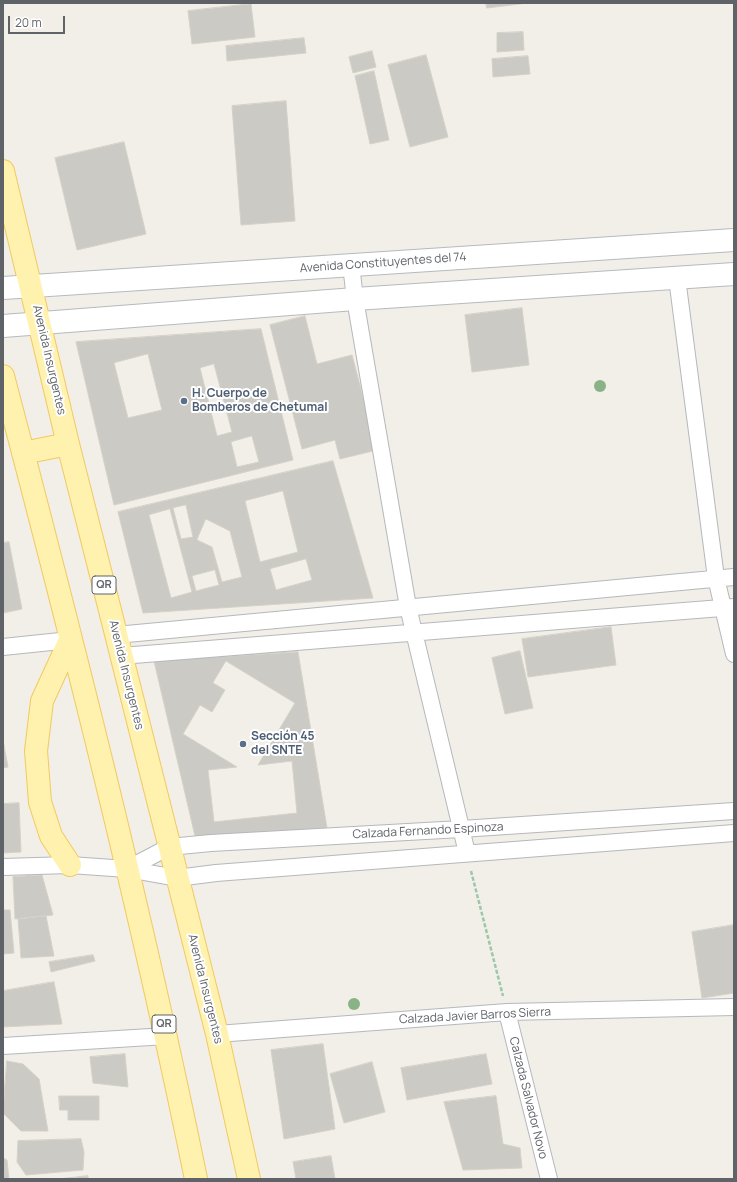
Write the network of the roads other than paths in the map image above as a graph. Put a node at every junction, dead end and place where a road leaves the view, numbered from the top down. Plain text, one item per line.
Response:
1 (3, 171) edge
2 (734, 240) edge
3 (351, 265) junction
4 (734, 274) edge
5 (677, 278) junction
6 (31, 286) junction
7 (3, 288) edge
8 (355, 299) junction
9 (40, 323) junction
10 (3, 326) edge
11 (3, 376) edge
12 (68, 444) junction
13 (23, 453) junction
14 (734, 577) edge
15 (716, 578) junction
16 (408, 607) junction
17 (728, 607) edge
18 (414, 632) junction
19 (116, 635) junction
20 (70, 640) junction
21 (3, 647) edge
22 (734, 654) edge
23 (121, 656) junction
24 (734, 811) edge
25 (663, 816) junction
26 (543, 824) junction
27 (461, 830) junction
28 (734, 833) edge
29 (667, 838) junction
30 (169, 847) junction
31 (546, 847) junction
32 (467, 853) junction
33 (70, 865) junction
34 (3, 867) edge
35 (127, 869) junction
36 (177, 878) junction
37 (734, 1007) edge
38 (506, 1012) junction
39 (216, 1034) junction
40 (167, 1036) junction
41 (3, 1046) edge
42 (196, 1179) edge
43 (249, 1179) edge
44 (549, 1179) edge

1 - 6 main road, Avenida Insurgentes / QR
2 - 3 main road, Avenida Constituyentes del 74
3 - 6 main road, Avenida Constituyentes del 74
3 - 8 street
4 - 5 main road
5 - 8 main road
5 - 15 street
6 - 7 main road, Avenida Constituyentes del 74
6 - 9 main road, Avenida Insurgentes / QR
8 - 9 main road
8 - 16 street
9 - 10 main road
9 - 12 main road, Avenida Insurgentes / QR
11 - 13 main road, QR
12 - 13 main road
12 - 19 main road, Avenida Insurgentes / QR
13 - 20 main road, QR
14 - 15 street
15 - 16 street
15 - 17 street
16 - 18 street
16 - 19 street
17 - 18 street
17 - 22 street
18 - 23 street
18 - 27 street
19 - 23 main road, Avenida Insurgentes / QR
20 - 21 street
20 - 33 main road
20 - 35 main road, QR
23 - 30 main road, Avenida Insurgentes / QR
24 - 25 street, Calzada Fernando Espinoza
25 - 26 street, Calzada Fernando Espinoza
25 - 29 street
26 - 27 street, Calzada Fernando Espinoza
26 - 31 street
27 - 30 street, Calzada Fernando Espinoza
27 - 32 street
28 - 29 street, Calzada Fernando Espinoza
29 - 31 street, Calzada Fernando Espinoza
30 - 35 street, Calzada Fernando Espinoza
30 - 36 main road, Avenida Insurgentes / QR
31 - 32 street, Calzada Fernando Espinoza
32 - 36 street, Calzada Fernando Espinoza
33 - 34 street, Calzada Fernando Espinoza
33 - 35 street, Calzada Fernando Espinoza
35 - 36 street, Calzada Fernando Espinoza
35 - 40 main road, QR
36 - 39 main road, Avenida Insurgentes / QR
37 - 38 street, Calzada Javier Barros Sierra
38 - 39 street, Calzada Javier Barros Sierra
38 - 44 street, Calzada Salvador Novo
39 - 43 main road, Avenida Insurgentes / QR
40 - 41 street
40 - 42 main road, QR

